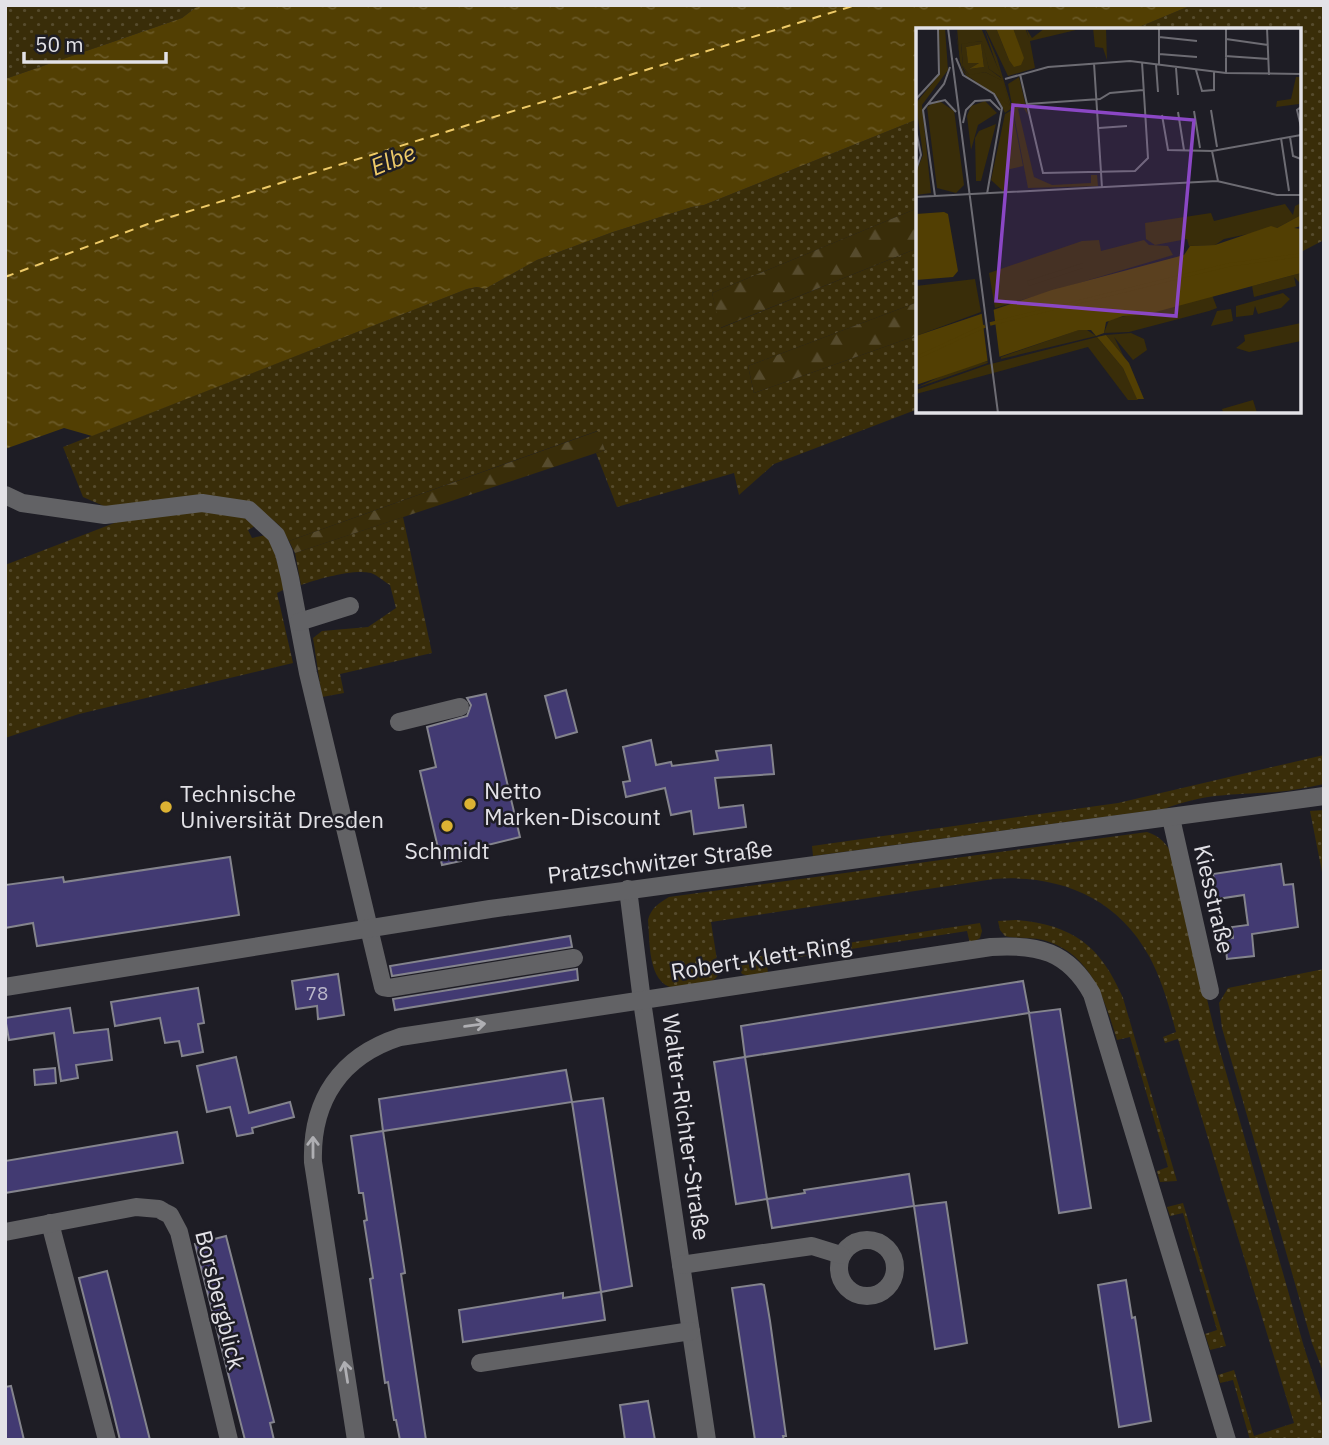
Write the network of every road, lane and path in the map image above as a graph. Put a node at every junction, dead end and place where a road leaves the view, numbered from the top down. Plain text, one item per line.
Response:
1 (5, 495) edge
2 (350, 606) dead end
3 (299, 622) junction
4 (460, 707) dead end
5 (398, 722) dead end
6 (1324, 796) edge
7 (1171, 818) junction
8 (628, 889) junction
9 (370, 927) junction
10 (574, 958) dead end
11 (5, 987) edge
12 (1210, 990) dead end
13 (642, 1001) junction
14 (50, 1223) junction
15 (5, 1232) edge
16 (841, 1255) dead end
17 (681, 1265) junction
18 (691, 1331) junction
19 (480, 1363) dead end
20 (107, 1440) edge
21 (229, 1440) edge
22 (356, 1440) edge
23 (707, 1440) edge
24 (1227, 1440) edge

1 - 3 street
2 - 3 street
3 - 9 street
4 - 5 street
6 - 7 street, Pratzschwitzer Straße
7 - 8 street, Pratzschwitzer Straße
7 - 12 street, Kiesstraße
8 - 9 street, Pratzschwitzer Straße
8 - 13 street, Walter-Richter-Straße
9 - 10 street
9 - 11 street, Pratzschwitzer Straße
13 - 17 street, Walter-Richter-Straße
22 -> 13 street, Robert-Klett-Ring
13 - 24 street, Robert-Klett-Ring
14 - 15 street, Borsbergblick
14 - 20 street
14 - 21 street, Borsbergblick
16 - 17 street
17 - 18 street, Walter-Richter-Straße
18 - 19 street
18 - 23 street, Walter-Richter-Straße

